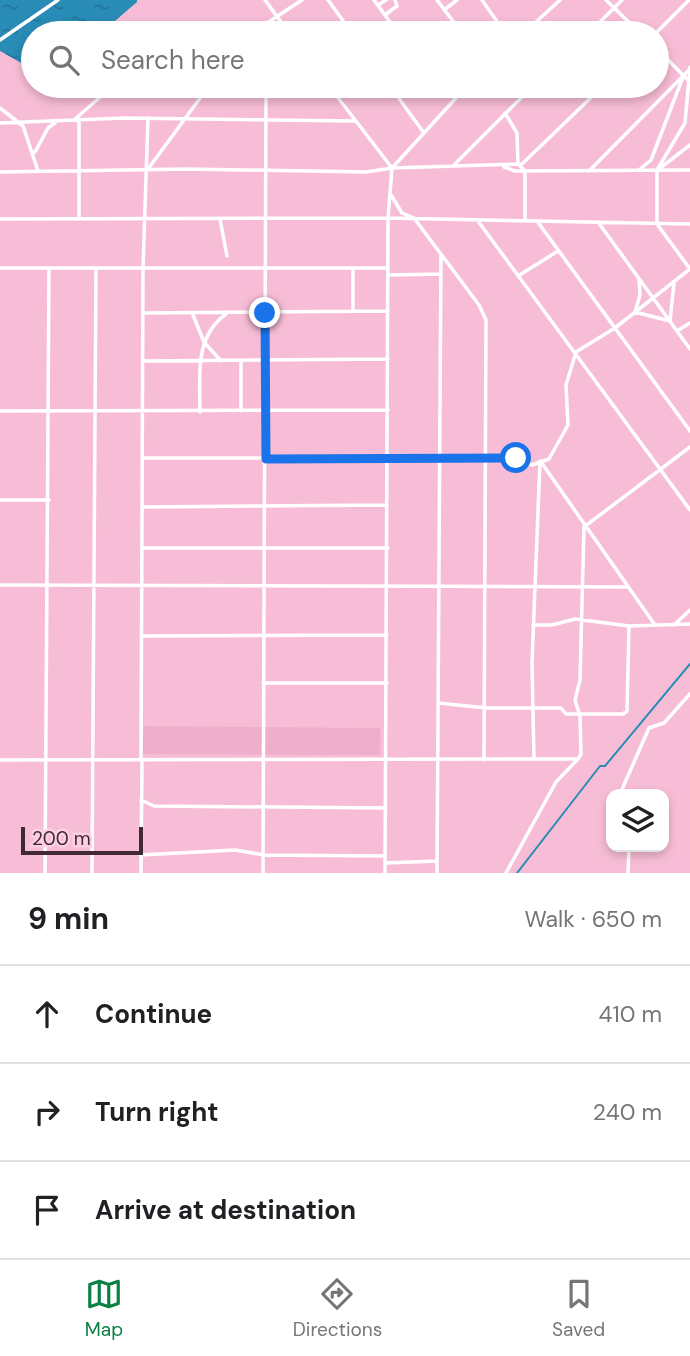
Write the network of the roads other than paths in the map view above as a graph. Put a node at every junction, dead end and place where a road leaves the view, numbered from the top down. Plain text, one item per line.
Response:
1 (58, 0) edge
2 (265, 0) edge
3 (302, 0) edge
4 (328, 0) edge
5 (374, 0) edge
6 (386, 0) edge
7 (396, 0) edge
8 (437, 0) edge
9 (457, 0) edge
10 (482, 0) edge
11 (560, 0) edge
12 (606, 0) edge
13 (622, 0) edge
14 (689, 0) edge
15 (378, 5) junction
16 (613, 8) junction
17 (444, 10) junction
18 (385, 15) junction
19 (277, 16) junction
20 (28, 21) edge
21 (268, 21) edge
22 (281, 21) edge
23 (343, 21) edge
24 (389, 21) edge
25 (452, 21) edge
26 (497, 21) edge
27 (537, 21) edge
28 (601, 21) edge
29 (627, 21) edge
30 (668, 21) edge
31 (21, 26) edge
32 (0, 40) edge
33 (669, 61) edge
34 (690, 68) edge
35 (683, 75) junction
36 (689, 81) edge
37 (669, 89) edge
38 (100, 98) edge
39 (201, 98) edge
40 (266, 98) edge
41 (338, 98) edge
42 (399, 98) edge
43 (456, 98) edge
44 (521, 98) edge
45 (590, 98) edge
46 (660, 98) edge
47 (0, 108) edge
48 (505, 113) junction
49 (148, 118) junction
50 (76, 119) junction
51 (58, 120) junction
52 (187, 120) junction
53 (266, 120) junction
54 (356, 121) junction
55 (18, 122) junction
56 (0, 123) edge
57 (424, 133) junction
58 (690, 145) edge
59 (34, 153) junction
60 (517, 164) junction
61 (453, 166) junction
62 (502, 166) junction
63 (392, 168) junction
64 (148, 169) junction
65 (79, 170) junction
66 (639, 170) junction
67 (657, 170) junction
68 (690, 170) edge
69 (38, 171) junction
70 (526, 171) junction
71 (589, 171) junction
72 (0, 172) edge
73 (265, 172) junction
74 (390, 192) junction
75 (79, 218) junction
76 (144, 218) junction
77 (388, 218) junction
78 (414, 218) junction
79 (0, 219) edge
80 (220, 219) junction
81 (265, 220) junction
82 (477, 220) junction
83 (525, 220) junction
84 (537, 220) junction
85 (598, 222) junction
86 (657, 224) junction
87 (690, 224) edge
88 (558, 250) junction
89 (440, 254) junction
90 (227, 256) dead end
91 (265, 267) junction
92 (0, 268) edge
93 (50, 268) junction
94 (96, 268) junction
95 (143, 268) junction
96 (353, 268) junction
97 (388, 268) junction
98 (690, 269) edge
99 (440, 274) junction
100 (388, 275) junction
101 (519, 276) junction
102 (638, 277) junction
103 (674, 281) junction
104 (653, 298) junction
105 (353, 311) junction
106 (388, 311) junction
107 (635, 312) junction
108 (143, 313) junction
109 (265, 313) junction
110 (227, 314) junction
111 (192, 315) junction
112 (670, 321) junction
113 (690, 323) edge
114 (615, 328) junction
115 (677, 331) junction
116 (204, 342) junction
117 (690, 349) edge
118 (576, 352) junction
119 (388, 359) junction
120 (143, 361) junction
121 (220, 361) junction
122 (241, 361) junction
123 (265, 361) junction
124 (201, 362) junction
125 (388, 410) junction
126 (0, 411) edge
127 (48, 411) junction
128 (97, 411) junction
129 (143, 411) junction
130 (241, 411) junction
131 (266, 411) junction
132 (200, 412) junction
133 (690, 431) edge
134 (690, 447) edge
135 (143, 458) junction
136 (387, 458) junction
137 (438, 458) junction
138 (485, 458) junction
139 (266, 459) junction
140 (540, 461) junction
141 (661, 469) junction
142 (49, 499) junction
143 (0, 500) edge
144 (387, 505) junction
145 (142, 507) junction
146 (265, 508) junction
147 (690, 510) edge
148 (584, 527) junction
149 (264, 547) junction
150 (142, 548) junction
151 (388, 548) junction
152 (0, 585) edge
153 (49, 586) junction
154 (264, 586) junction
155 (534, 586) junction
156 (96, 587) junction
157 (142, 587) junction
158 (388, 587) junction
159 (486, 587) junction
160 (583, 587) junction
161 (628, 587) junction
162 (439, 588) junction
163 (690, 610) edge
164 (582, 620) junction
165 (690, 624) edge
166 (533, 625) junction
167 (656, 625) junction
168 (674, 625) junction
169 (629, 626) junction
170 (264, 634) junction
171 (387, 635) junction
172 (142, 636) junction
173 (263, 683) junction
174 (388, 683) junction
175 (690, 694) edge
176 (438, 703) junction
177 (486, 708) junction
178 (533, 708) junction
179 (580, 716) junction
180 (534, 759) junction
181 (578, 759) junction
182 (0, 760) edge
183 (142, 760) junction
184 (264, 760) junction
185 (437, 760) junction
186 (484, 760) junction
187 (386, 761) junction
188 (45, 762) junction
189 (93, 762) junction
190 (622, 789) edge
191 (141, 800) junction
192 (265, 808) junction
193 (386, 808) junction
194 (629, 852) edge
195 (140, 855) junction
196 (264, 855) junction
197 (385, 856) junction
198 (437, 861) junction
199 (385, 863) junction
200 (46, 873) edge
201 (92, 873) edge
202 (141, 873) edge
203 (263, 873) edge
204 (386, 873) edge
205 (438, 873) edge
206 (506, 873) edge
207 (628, 873) edge

1 - 20 street
2 - 19 street
3 - 19 street
4 - 23 street
5 - 15 street
6 - 15 street
7 - 18 street
8 - 17 street
9 - 17 street
10 - 26 street
11 - 27 street
12 - 16 street
13 - 16 street
14 - 30 street
15 - 18 street
16 - 28 street
16 - 29 street
17 - 25 street
18 - 24 street
19 - 21 street
19 - 22 street
31 - 32 street
33 - 35 street
34 - 35 street
34 - 36 street
35 - 36 street
35 - 37 street
35 - 66 street
36 - 67 street
38 - 50 street
39 - 52 street
40 - 53 street
41 - 54 street
42 - 57 street
43 - 57 street
44 - 48 street
45 - 60 street
46 - 71 street
47 - 55 street
48 - 60 street
48 - 61 street
49 - 50 street
49 - 52 street
49 - 64 street
50 - 51 street
50 - 65 street
51 - 55 street
51 - 59 street
52 - 53 street
52 - 64 street
53 - 54 street
53 - 73 street
54 - 63 street
55 - 56 street
55 - 59 street
57 - 63 street
58 - 67 street
59 - 69 street
60 - 62 street
60 - 70 street
61 - 62 street
61 - 63 street
62 - 70 street
63 - 73 street
63 - 74 street
64 - 65 street
64 - 73 street
64 - 76 street
65 - 69 street
65 - 75 street
66 - 67 street
66 - 71 street
67 - 68 street
67 - 86 street
69 - 72 street
70 - 71 street
70 - 83 street
73 - 81 street
74 - 77 street
74 - 78 street
75 - 76 street
75 - 79 street
76 - 80 street
76 - 95 street
77 - 78 street
77 - 81 street
77 - 97 street
78 - 82 street
78 - 89 street
80 - 81 street
80 - 90 street
81 - 91 street
82 - 83 street
82 - 101 street
83 - 84 street
84 - 85 street
84 - 88 street
85 - 86 street
85 - 102 street
86 - 87 street
86 - 98 street
88 - 101 street
88 - 114 street
89 - 99 street
89 - 138 street
91 - 95 street
91 - 96 street
91 - 109 street
92 - 93 street
93 - 94 street
93 - 127 street
94 - 95 street
94 - 128 street
95 - 108 street
96 - 97 street
96 - 105 street
97 - 100 street
98 - 103 street
99 - 100 street
99 - 137 street
100 - 106 street
101 - 118 street
102 - 104 street
102 - 107 street
103 - 104 street
103 - 112 street
104 - 107 street
104 - 112 street
105 - 106 street
105 - 109 street
106 - 119 street
107 - 112 street
107 - 114 street
108 - 111 street
108 - 120 street
109 - 110 street
109 - 123 street
110 - 111 street
110 - 116 street
111 - 116 street
112 - 115 street
113 - 115 street
114 - 118 street
114 - 133 street
115 - 117 street
116 - 121 street
116 - 124 street
118 - 140 street
118 - 141 street
119 - 123 street
119 - 125 street
120 - 124 street
120 - 129 street
121 - 122 street
121 - 124 street
122 - 123 street
122 - 130 street
123 - 131 street
124 - 132 street
125 - 131 street
125 - 136 street
126 - 127 street
127 - 128 street
127 - 142 street
128 - 129 street
128 - 156 street
129 - 132 street
129 - 135 street
130 - 131 street
130 - 132 street
131 - 139 street
134 - 141 street
135 - 139 street
135 - 145 street
136 - 137 street
136 - 139 street
136 - 144 street
137 - 138 street
137 - 162 street
138 - 140 street
138 - 159 street
139 - 146 street
140 - 148 street
140 - 155 street
141 - 147 street
141 - 148 street
142 - 143 street
142 - 153 street
144 - 146 street
144 - 151 street
145 - 146 street
145 - 150 street
146 - 149 street
148 - 160 street
148 - 161 street
149 - 150 street
149 - 151 street
149 - 154 street
150 - 157 street
151 - 158 street
152 - 153 street
153 - 156 street
153 - 188 street
154 - 157 street
154 - 158 street
154 - 170 street
155 - 159 street
155 - 160 street
155 - 166 street
156 - 157 street
156 - 189 street
157 - 172 street
158 - 162 street
158 - 171 street
159 - 162 street
159 - 177 street
160 - 161 street
160 - 164 street
161 - 167 street
162 - 176 street
163 - 168 street
164 - 166 street
164 - 169 street
164 - 179 street
165 - 168 street
166 - 178 street
167 - 168 street
167 - 169 street
169 - 179 street
170 - 171 street
170 - 172 street
170 - 173 street
171 - 174 street
172 - 183 street
173 - 174 street
173 - 184 street
174 - 187 street
175 - 190 street
176 - 177 street
176 - 185 street
177 - 178 street
177 - 186 street
178 - 179 street
178 - 180 street
179 - 181 street
180 - 181 street
180 - 186 street
181 - 206 street
182 - 188 street
183 - 184 street
183 - 189 street
183 - 191 street
184 - 187 street
184 - 192 street
185 - 186 street
185 - 187 street
185 - 198 street
187 - 193 street
188 - 189 street
188 - 200 street
189 - 201 street
191 - 192 street
191 - 195 street
192 - 193 street
192 - 196 street
193 - 197 street
194 - 207 street
195 - 196 street
195 - 202 street
196 - 197 street
196 - 203 street
197 - 199 street
198 - 199 street
198 - 205 street
199 - 204 street

